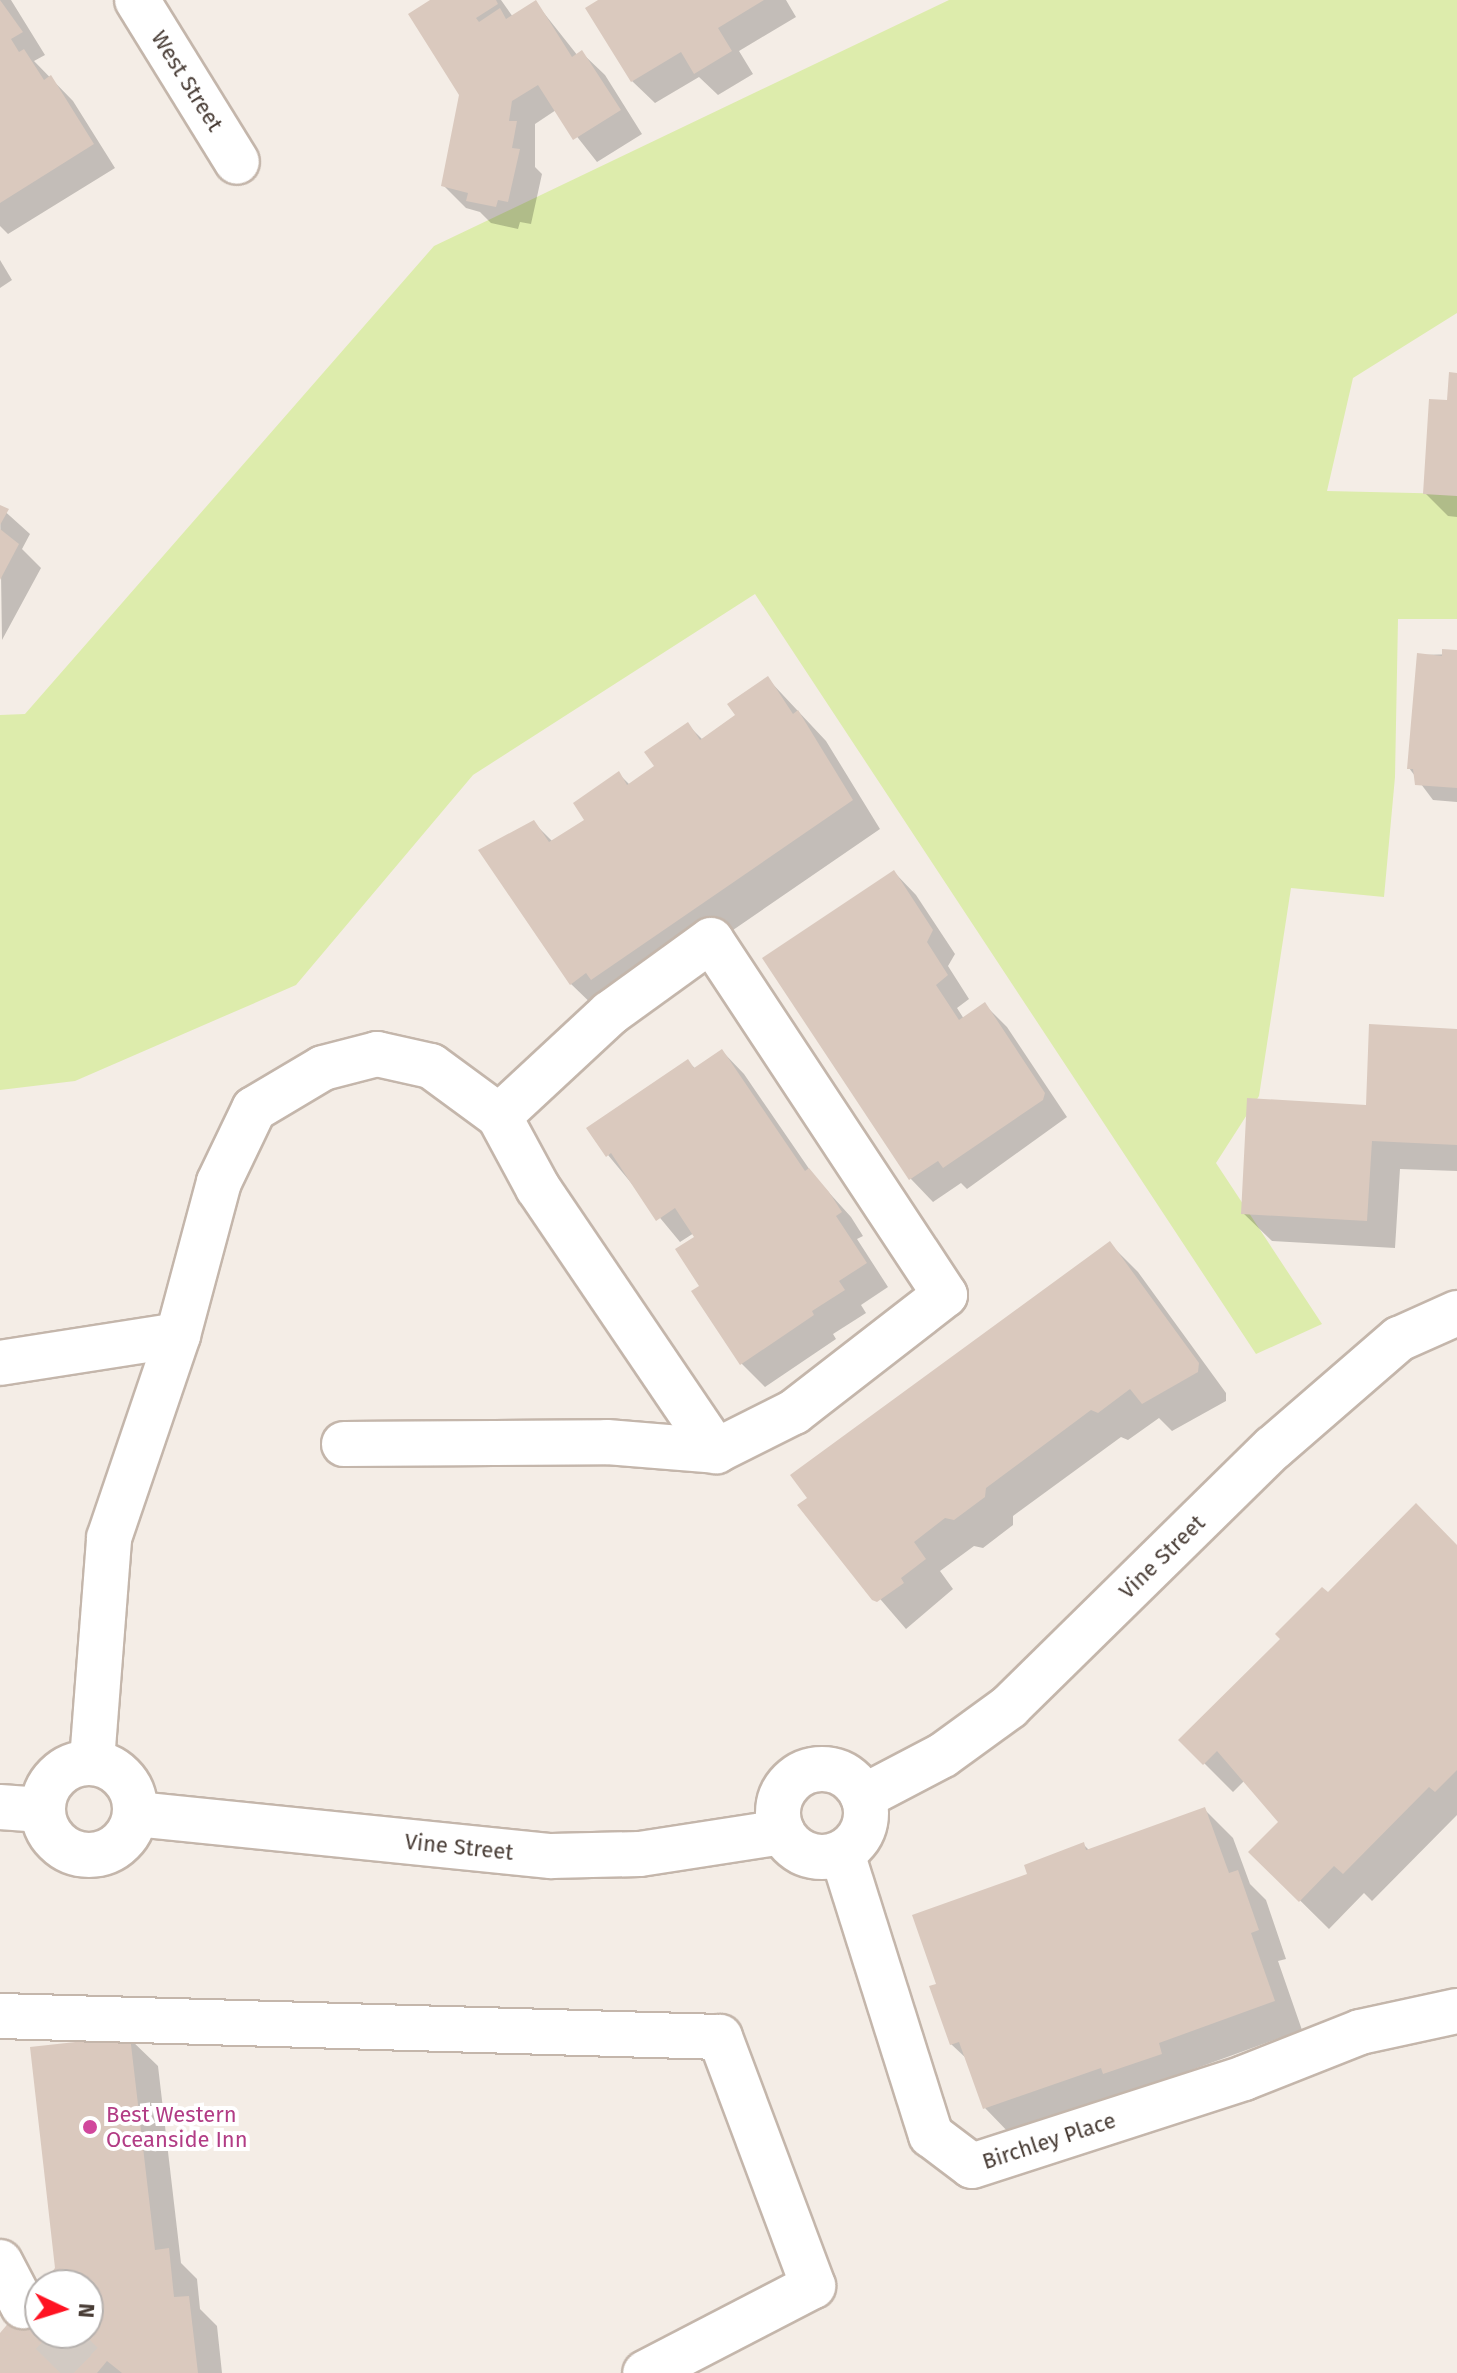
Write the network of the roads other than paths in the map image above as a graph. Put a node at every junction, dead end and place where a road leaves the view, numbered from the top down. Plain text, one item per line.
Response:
1 (137, 0) edge
2 (237, 162) dead end
3 (499, 1116) junction
4 (1457, 1313) edge
5 (178, 1335) junction
6 (0, 1363) edge
7 (344, 1444) dead end
8 (716, 1451) junction
9 (92, 1761) junction
10 (863, 1797) junction
11 (21, 1809) edge
12 (136, 1814) junction
13 (782, 1832) junction
14 (842, 1853) junction
15 (1457, 2011) edge
16 (0, 2016) edge
17 (0, 2262) edge
18 (23, 2306) dead end
19 (645, 2373) edge

1 - 2 street, West Street
3 - 5 street
3 - 8 street
3 - 8 street
4 - 10 street, Vine Street
5 - 6 street
5 - 9 street
7 - 8 street
9 - 11 street
9 - 12 street
10 - 13 street
10 - 14 street
11 - 12 street
12 - 13 street, Vine Street
13 - 14 street
14 - 15 street, Birchley Place
16 - 19 street
17 - 18 street

